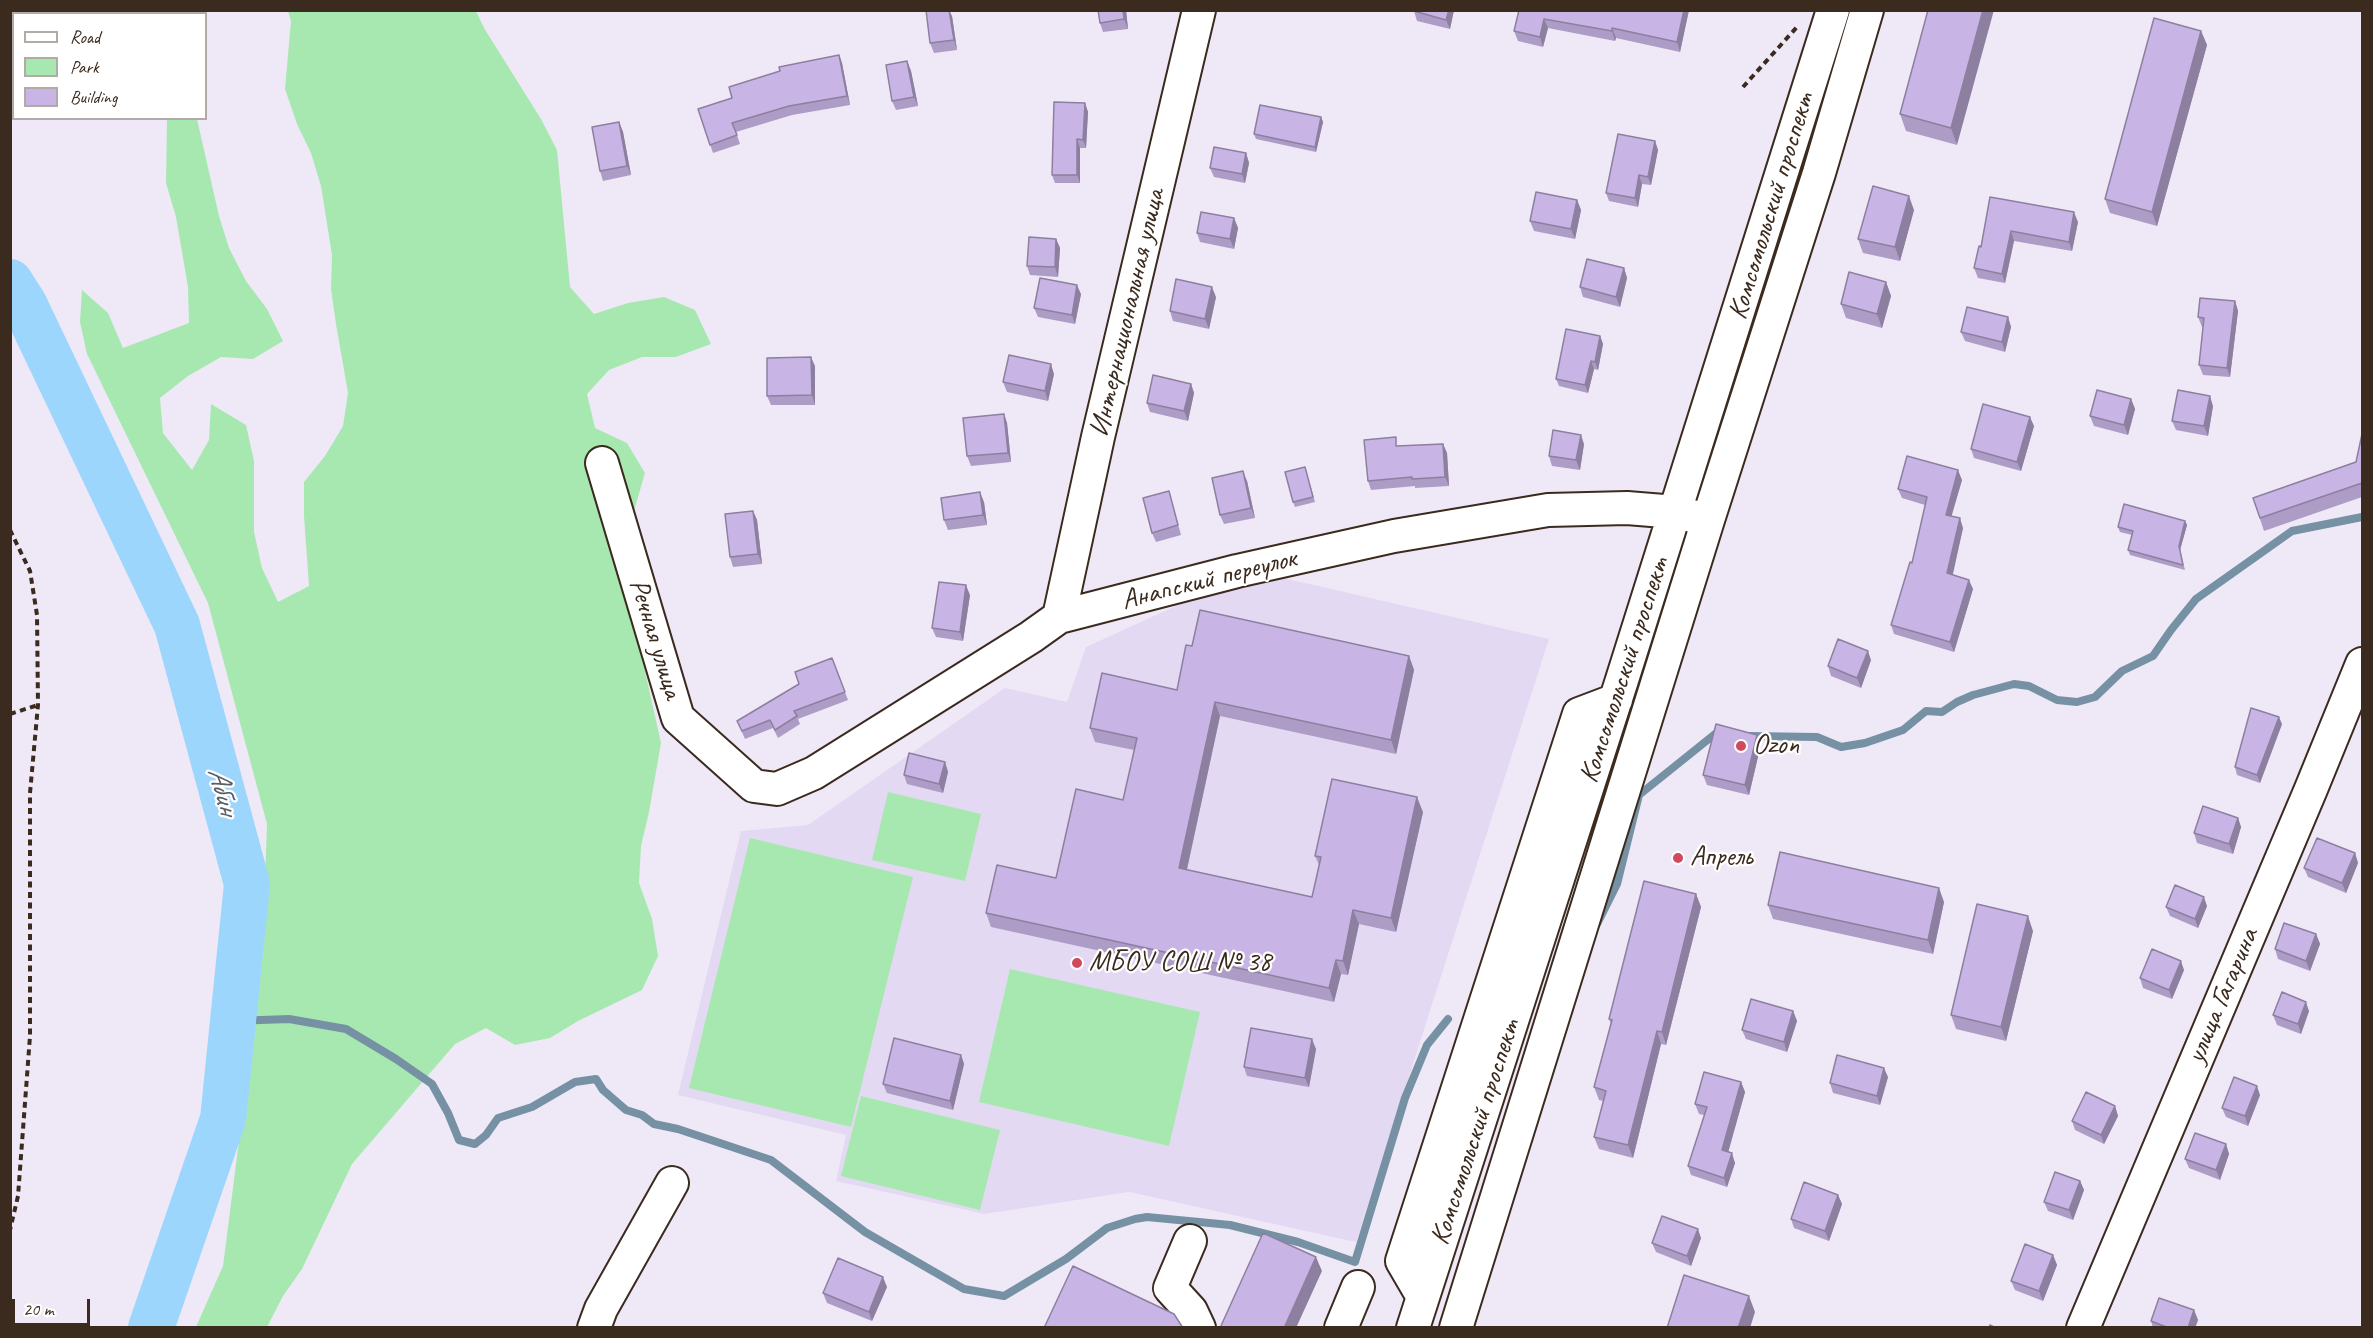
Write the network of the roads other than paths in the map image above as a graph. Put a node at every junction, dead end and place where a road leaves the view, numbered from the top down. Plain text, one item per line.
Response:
1 (1199, 10) edge
2 (1833, 10) edge
3 (1867, 10) edge
4 (602, 463) dead end
5 (1676, 512) junction
6 (1708, 520) junction
7 (1059, 617) junction
8 (2362, 664) edge
9 (754, 786) joint
10 (672, 1183) dead end
11 (1190, 1241) dead end
12 (1358, 1287) dead end
13 (594, 1328) edge
14 (1199, 1328) edge
15 (1341, 1328) edge
16 (1413, 1328) edge
17 (1456, 1328) edge
18 (2083, 1328) edge

1 - 7 street, Интернациональная улица
2 - 5 street, Комсомольский проспект
3 - 6 street, Комсомольский проспект
4 - 9 street, Речная улица
5 - 6 street, Анапский переулок
5 - 7 street, Анапский переулок
5 - 16 street, Комсомольский проспект
6 - 17 street, Комсомольский проспект
7 - 9 street, Анапский переулок
8 - 18 street, улица Гагарина
10 - 13 street
11 - 14 street
12 - 15 street

